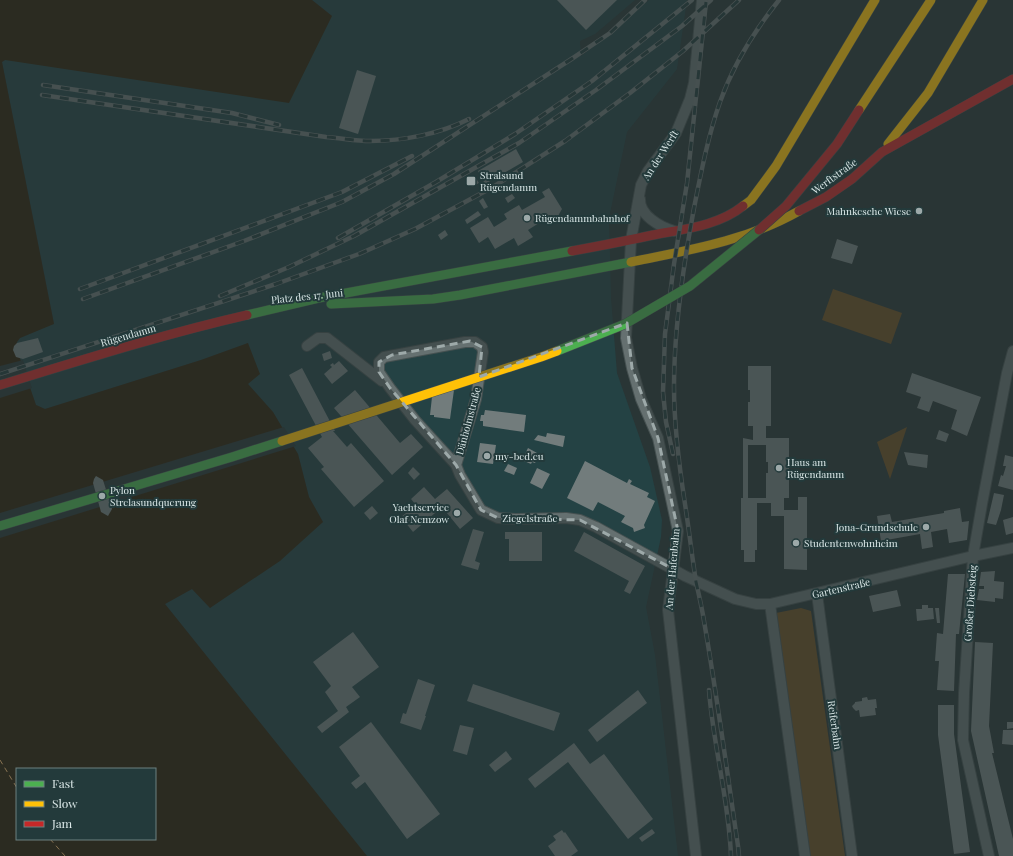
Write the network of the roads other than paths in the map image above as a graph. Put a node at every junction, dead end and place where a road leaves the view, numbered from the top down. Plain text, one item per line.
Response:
1 (702, 0) edge
2 (875, 0) edge
3 (931, 0) edge
4 (983, 0) edge
5 (1013, 79) edge
6 (882, 152) junction
7 (641, 185) junction
8 (676, 231) junction
9 (631, 240) junction
10 (630, 262) junction
11 (263, 311) junction
12 (464, 342) joint
13 (307, 346) dead end
14 (1013, 351) edge
15 (0, 385) edge
16 (390, 388) junction
17 (456, 466) junction
18 (0, 526) edge
19 (1013, 548) edge
20 (973, 556) junction
21 (673, 569) junction
22 (817, 594) junction
23 (770, 604) junction
24 (696, 856) edge
25 (805, 856) edge
26 (852, 856) edge
27 (990, 856) edge

1 - 7 street, An der Werft
2 - 8 main road
3 - 18 main road, bridge
4 - 6 main road
5 - 6 main road, Werftstraße
6 - 10 main road, Werftstraße
7 - 8 street
7 - 9 street, An der Werft
8 - 9 main road
9 - 10 street, An der Hafenbahn
9 - 11 main road, Platz des 17. Juni
10 - 11 main road, Platz des 17. Juni
10 - 21 street, An der Hafenbahn
11 - 15 main road, Rügendamm
12 - 16 street, Ziegelstraße
12 - 17 street, Dänholmstraße
13 - 16 street, Ziegelstraße
14 - 20 street, Großer Diebsteig
16 - 17 street, Ziegelstraße
17 - 21 street, Ziegelstraße
19 - 20 street, Gartenstraße
20 - 22 street, Gartenstraße
20 - 27 street, Großer Diebsteig
21 - 23 street, Gartenstraße
21 - 24 street, An der Hafenbahn
22 - 23 street, Gartenstraße
22 - 26 street, Reiferbahn
23 - 25 street

